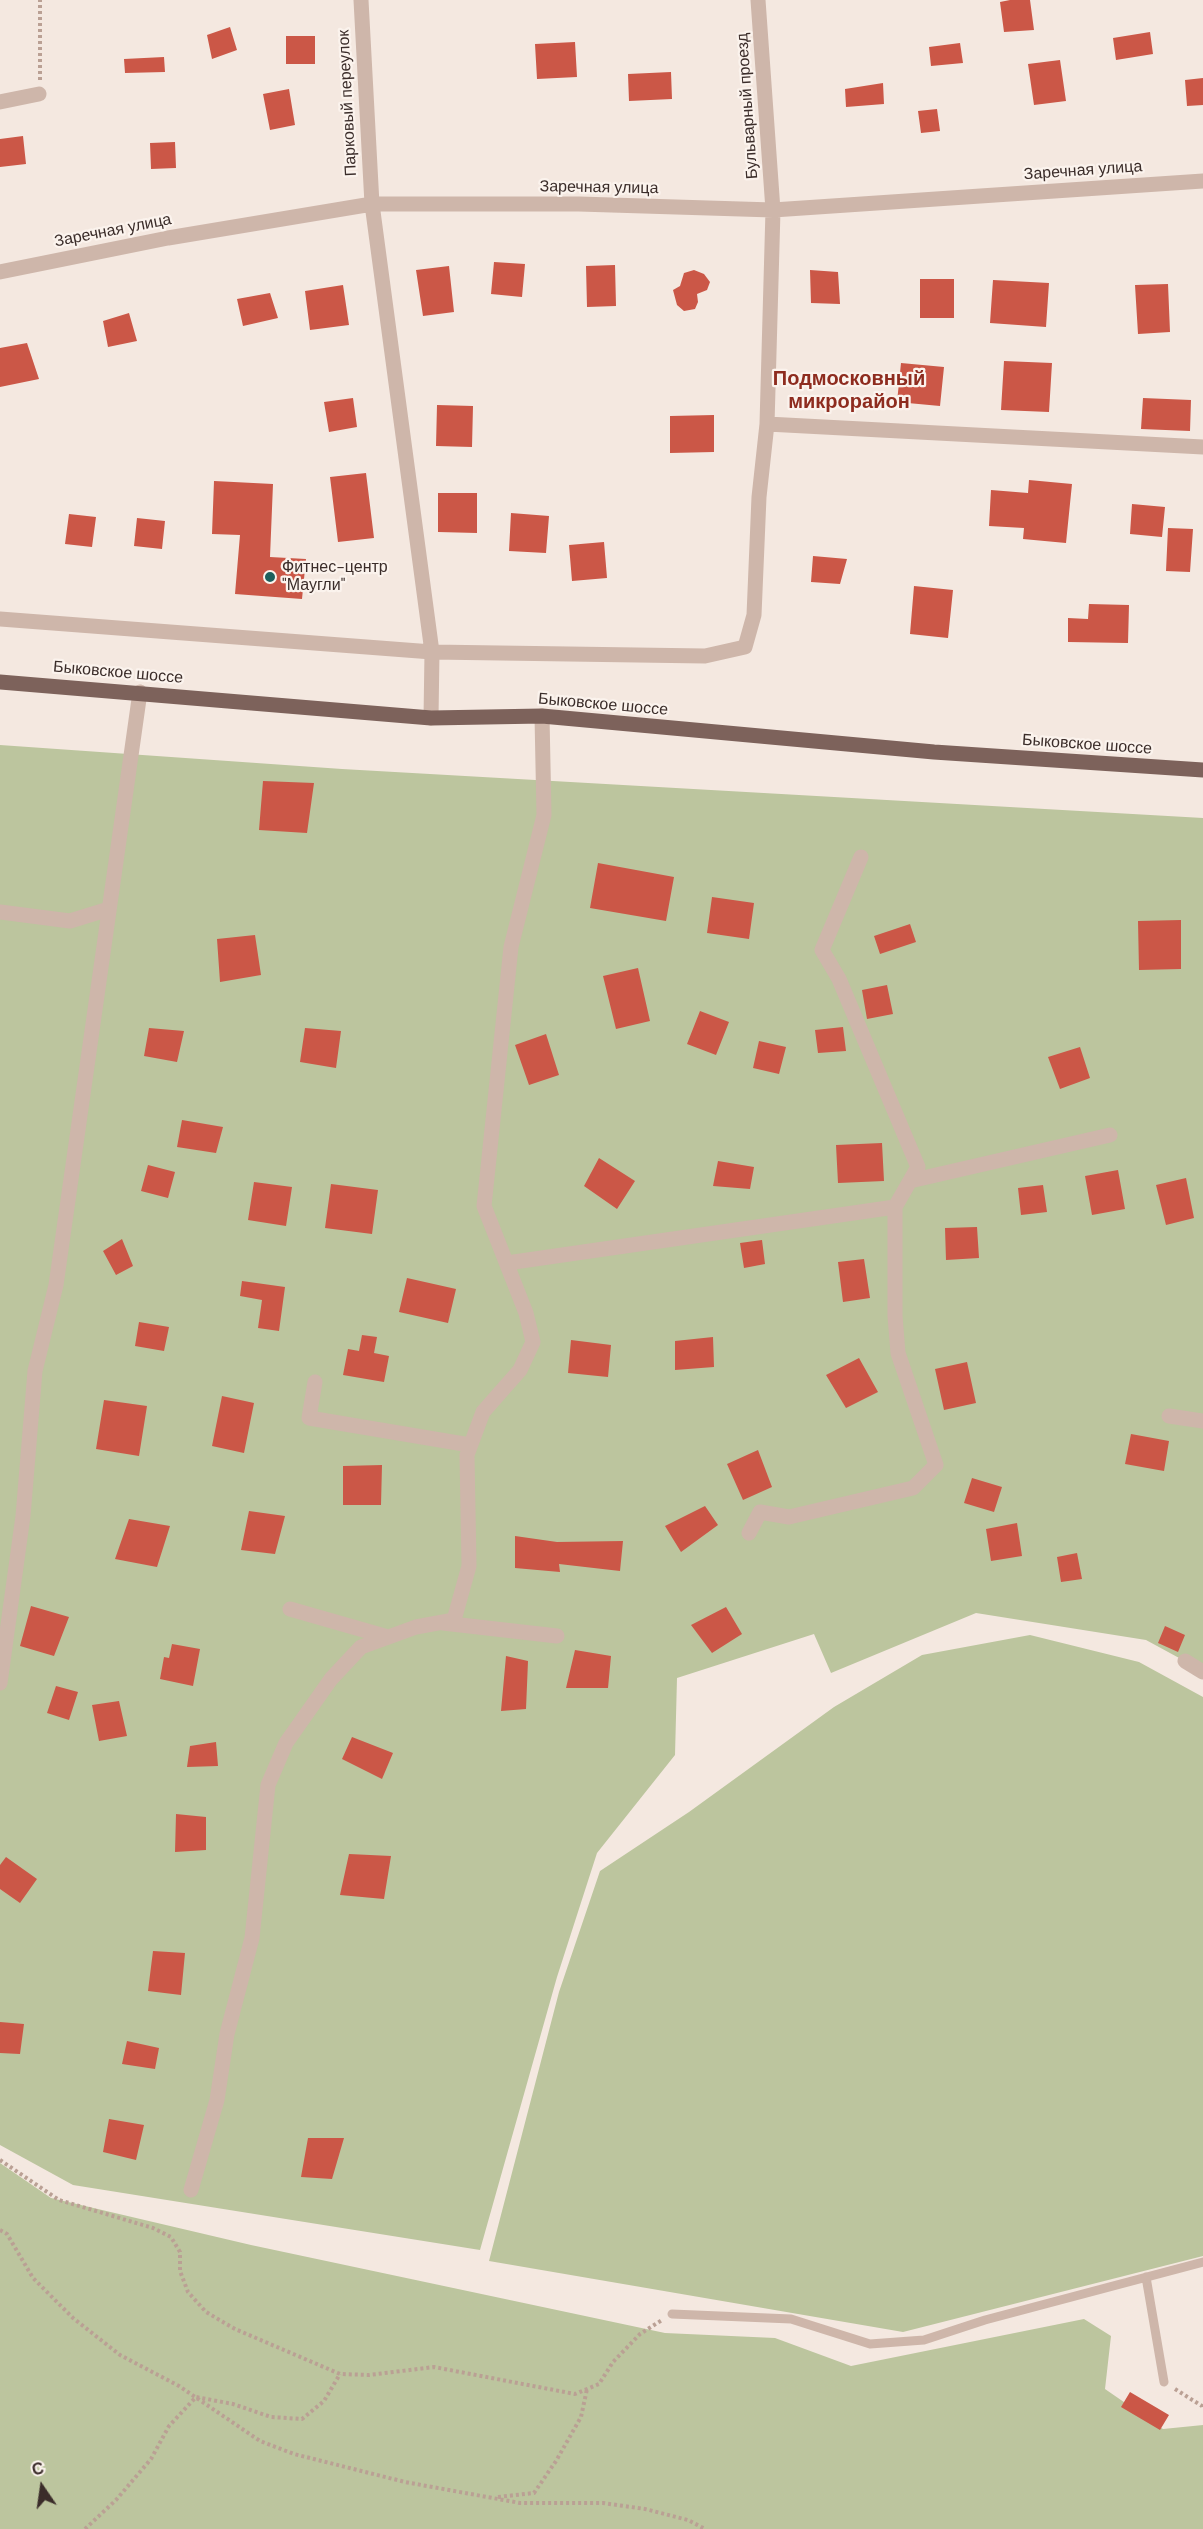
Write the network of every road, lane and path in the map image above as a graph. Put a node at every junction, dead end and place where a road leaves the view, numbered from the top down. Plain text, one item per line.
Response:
1 (40, 0) edge
2 (361, 0) edge
3 (758, 0) edge
4 (39, 93) joint
5 (0, 102) edge
6 (1184, 181) junction
7 (1203, 181) edge
8 (1203, 193) edge
9 (372, 204) junction
10 (773, 210) junction
11 (0, 272) edge
12 (767, 424) junction
13 (1203, 447) edge
14 (0, 619) edge
15 (432, 652) junction
16 (0, 682) edge
17 (140, 692) junction
18 (542, 716) junction
19 (431, 718) junction
20 (1203, 770) edge
21 (861, 857) dead end
22 (109, 909) junction
23 (0, 912) edge
24 (1110, 1135) dead end
25 (910, 1181) junction
26 (895, 1207) junction
27 (507, 1263) junction
28 (315, 1382) dead end
29 (1169, 1416) dead end
30 (1203, 1421) edge
31 (470, 1445) junction
32 (749, 1533) dead end
33 (290, 1609) dead end
34 (440, 1622) junction
35 (556, 1636) dead end
36 (388, 1637) junction
37 (1185, 1661) dead end
38 (1203, 1672) edge
39 (0, 1683) edge
40 (0, 2160) edge
41 (191, 2190) dead end
42 (0, 2230) edge
43 (1203, 2262) edge
44 (1146, 2277) junction
45 (672, 2314) joint
46 (340, 2374) junction
47 (1164, 2382) joint
48 (587, 2389) junction
49 (196, 2397) junction
50 (1203, 2410) edge
51 (495, 2498) junction
52 (85, 2529) edge
53 (705, 2529) edge

1 - 4 path
2 - 9 street, Парковый переулок
3 - 10 street, Бульварный проезд
4 - 5 street
6 - 7 street, Заречная улица
6 - 8 street
6 - 10 street, Заречная улица
9 - 10 street, Заречная улица
9 - 11 street, Заречная улица
9 - 15 street, Парковый переулок
10 - 12 street, Бульварный проезд
12 - 13 street
12 - 15 street, Бульварный проезд
14 - 15 street
15 - 19 street, Парковый переулок
16 - 17 main road, Быковское шоссе
17 - 19 main road, Быковское шоссе
17 - 22 street
18 - 19 main road, Быковское шоссе
18 - 20 main road, Быковское шоссе
18 - 27 street
21 - 25 street
22 - 23 street
22 - 39 street
24 - 25 street
25 - 26 street
26 - 27 street
26 - 32 street
27 - 31 street
28 - 31 street
29 - 30 street
31 - 34 street
33 - 36 street
34 - 35 street
34 - 36 street
36 - 41 street
37 - 38 street
40 - 46 path
42 - 49 path
43 - 44 lane
44 - 45 lane
44 - 47 lane
45 - 48 path
46 - 48 path
46 - 49 path
47 - 50 path
48 - 51 path
49 - 51 path
49 - 52 path
51 - 53 path

